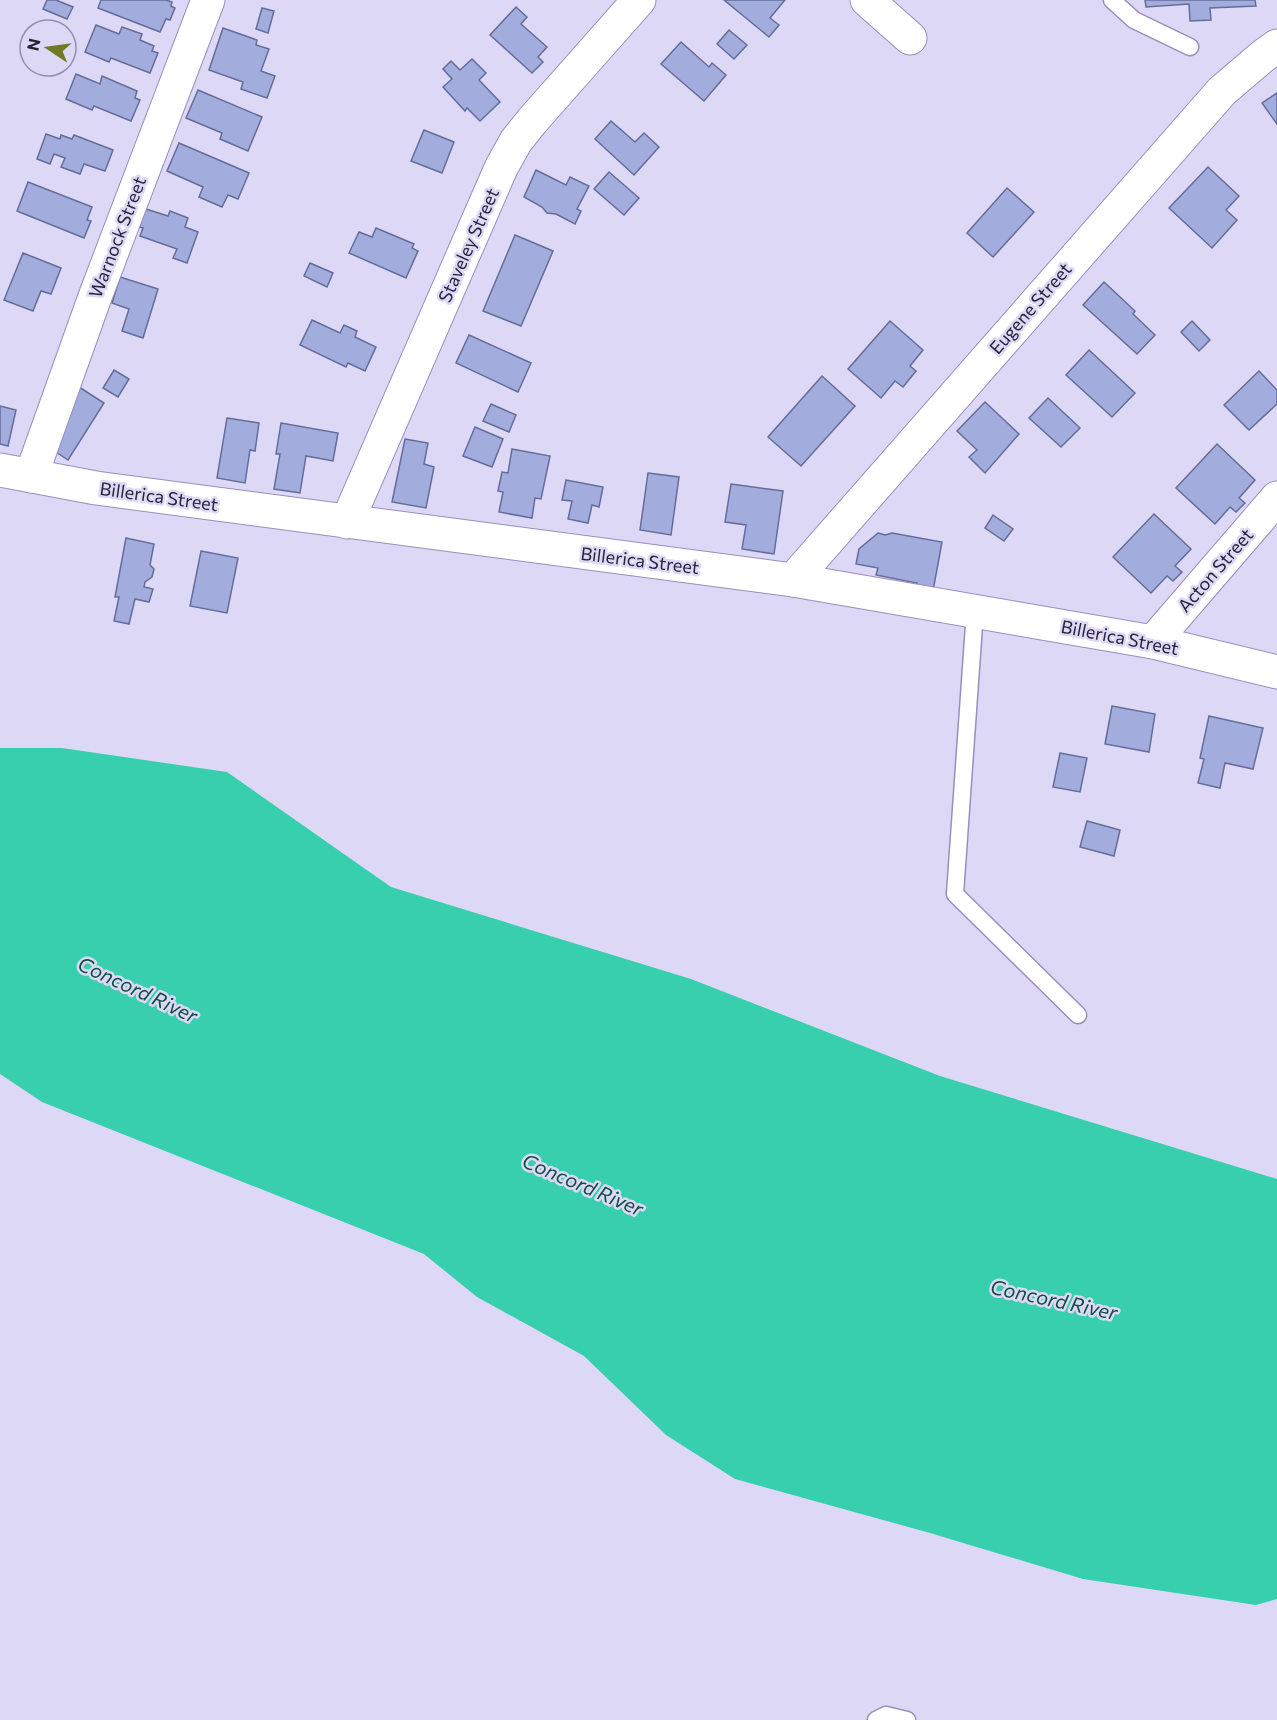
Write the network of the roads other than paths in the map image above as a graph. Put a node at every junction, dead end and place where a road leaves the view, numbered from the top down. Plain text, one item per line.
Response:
1 (208, 0) edge
2 (639, 0) edge
3 (867, 0) edge
4 (1113, 0) edge
5 (910, 38) dead end
6 (1277, 46) edge
7 (1190, 47) dead end
8 (15, 473) edge
9 (1277, 498) edge
10 (347, 522) junction
11 (793, 580) junction
12 (975, 611) junction
13 (1153, 642) junction
14 (1277, 672) edge
15 (1078, 1015) dead end
16 (876, 1720) edge
17 (907, 1720) edge

1 - 8 street, Warnock Street
2 - 10 street, Staveley Street
3 - 5 street
4 - 7 lane
6 - 11 street, Eugene Street
8 - 10 street, Billerica Street
9 - 13 street, Acton Street
10 - 11 street, Billerica Street
11 - 12 street, Billerica Street
12 - 13 street, Billerica Street
12 - 15 lane
13 - 14 street, Billerica Street
16 - 17 lane

